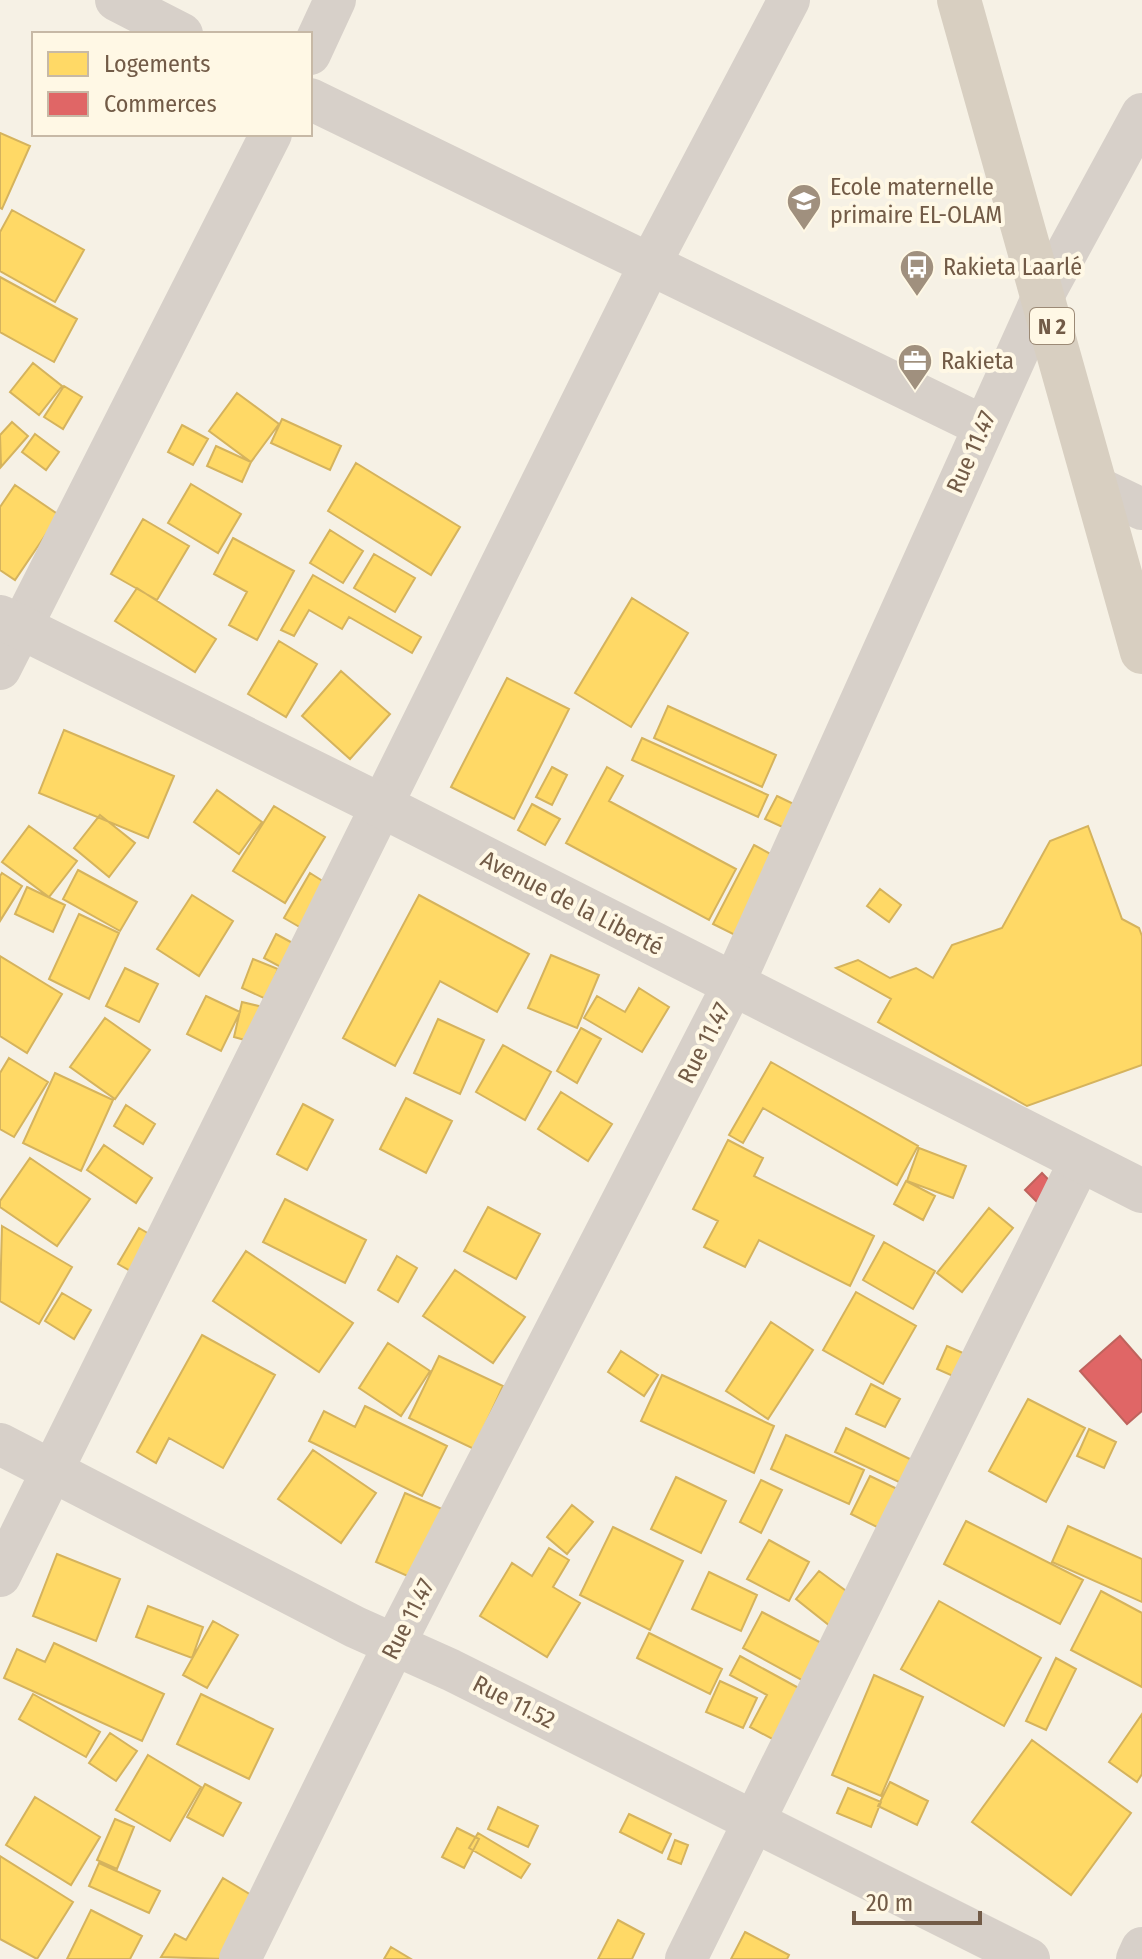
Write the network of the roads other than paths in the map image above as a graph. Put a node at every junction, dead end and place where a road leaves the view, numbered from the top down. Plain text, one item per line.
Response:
1 (116, 0) edge
2 (335, 0) edge
3 (789, 0) edge
4 (959, 0) edge
5 (178, 32) edge
6 (312, 50) edge
7 (312, 100) edge
8 (1142, 114) edge
9 (270, 136) edge
10 (651, 262) junction
11 (1043, 296) junction
12 (983, 426) junction
13 (1096, 487) junction
14 (1142, 509) edge
15 (10, 622) edge
16 (1142, 652) edge
17 (0, 669) edge
18 (384, 807) junction
19 (733, 985) junction
20 (1080, 1161) junction
21 (1142, 1191) edge
22 (0, 1444) edge
23 (53, 1471) junction
24 (0, 1576) edge
25 (394, 1645) junction
26 (751, 1822) junction
27 (1142, 1948) edge
28 (240, 1959) edge
29 (686, 1959) edge
30 (1029, 1959) edge
31 (1137, 1959) edge

1 - 5 street
2 - 6 street
3 - 10 street
4 - 11 main road, N 2
7 - 10 street
8 - 11 street, Rue 11.47
9 - 15 street
10 - 12 street
10 - 18 street
11 - 12 street, Rue 11.47
11 - 13 main road, N 2
12 - 19 street, Rue 11.47
13 - 14 street
13 - 16 main road, N 2
15 - 17 street
15 - 18 main road, Avenue de la Liberté
18 - 19 main road, Avenue de la Liberté
18 - 23 street
19 - 20 main road, Avenue de la Liberté
19 - 25 street, Rue 11.47
20 - 21 main road, Avenue de la Liberté
20 - 26 street
22 - 23 street, Rue 11.52
23 - 24 street
23 - 25 street, Rue 11.52
25 - 26 street, Rue 11.52
25 - 28 street, Rue 11.47
26 - 29 street
26 - 30 street, Rue 11.52
27 - 31 street

